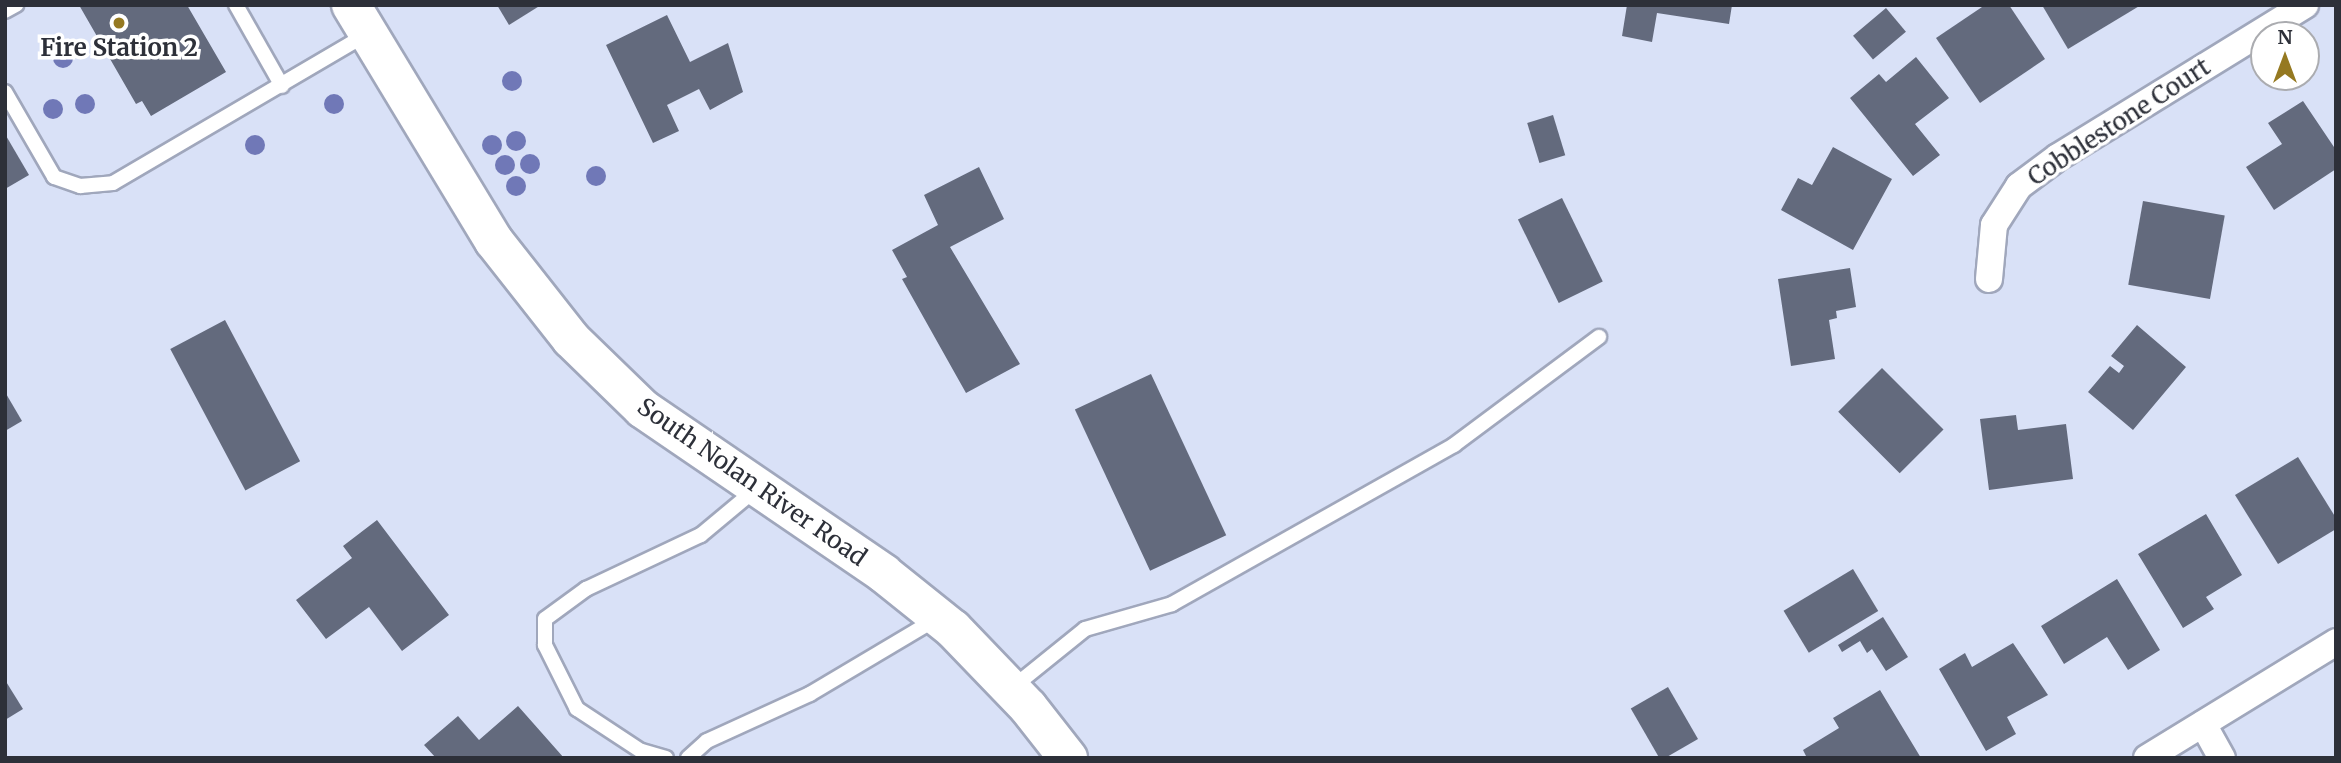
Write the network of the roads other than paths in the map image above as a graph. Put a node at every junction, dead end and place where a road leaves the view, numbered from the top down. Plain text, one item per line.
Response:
1 (16, 5) edge
2 (236, 5) edge
3 (2305, 5) edge
4 (5, 12) edge
5 (359, 20) edge
6 (282, 86) junction
7 (5, 92) edge
8 (1989, 279) dead end
9 (1599, 337) dead end
10 (756, 488) junction
11 (939, 618) junction
12 (2336, 642) edge
13 (1011, 689) junction
14 (2203, 724) junction
15 (666, 758) edge
16 (688, 758) edge
17 (1068, 758) edge
18 (2147, 758) edge
19 (2222, 758) edge

1 - 4 lane
2 - 6 lane
3 - 8 street, Cobblestone Court
5 - 6 lane
5 - 10 main road, South Nolan River Road
6 - 7 lane
9 - 13 lane
10 - 11 main road, South Nolan River Road
10 - 15 lane
11 - 13 main road, South Nolan River Road
11 - 16 lane
12 - 14 street
13 - 17 main road, South Nolan River Road
14 - 18 street
14 - 19 street

